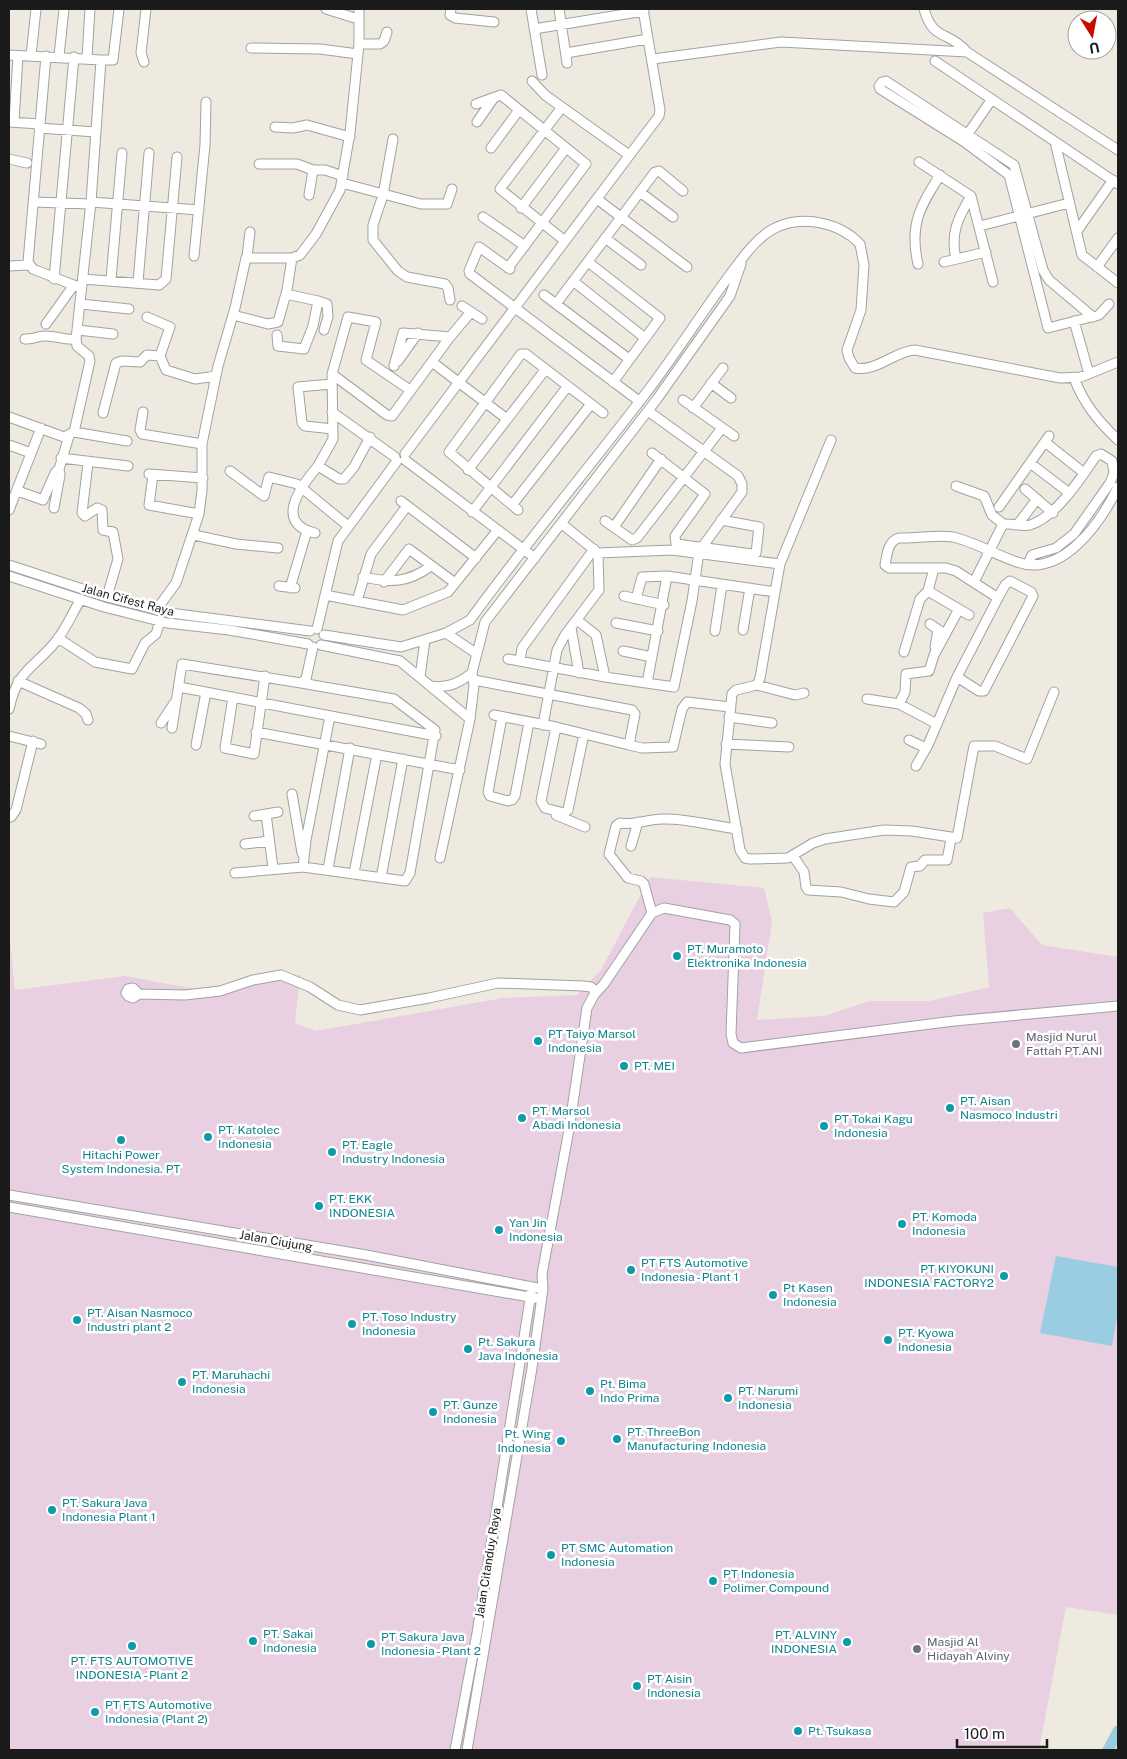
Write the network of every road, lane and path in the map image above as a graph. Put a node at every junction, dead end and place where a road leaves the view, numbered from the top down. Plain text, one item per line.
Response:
1 (36, 9) edge
2 (64, 9) edge
3 (90, 9) edge
4 (118, 9) edge
5 (146, 9) edge
6 (326, 9) edge
7 (359, 9) edge
8 (451, 9) edge
9 (531, 9) edge
10 (559, 9) edge
11 (924, 9) edge
12 (644, 10) edge
13 (358, 19) junction
14 (494, 22) dead end
15 (561, 25) junction
16 (534, 29) junction
17 (387, 32) dead end
18 (648, 39) junction
19 (251, 48) dead end
20 (359, 49) junction
21 (967, 52) junction
22 (566, 53) junction
23 (13, 55) edge
24 (31, 56) junction
25 (46, 56) junction
26 (59, 56) junction
27 (74, 57) junction
28 (87, 58) junction
29 (101, 60) junction
30 (653, 60) junction
31 (935, 61) dead end
32 (144, 62) dead end
33 (567, 63) dead end
34 (13, 74) edge
35 (542, 75) dead end
36 (532, 81) dead end
37 (493, 99) junction
38 (992, 99) junction
39 (206, 102) dead end
40 (476, 104) dead end
41 (562, 107) junction
42 (519, 110) junction
43 (11, 122) edge
44 (477, 122) dead end
45 (40, 126) junction
46 (275, 127) dead end
47 (67, 130) junction
48 (543, 130) junction
49 (96, 132) junction
50 (350, 137) junction
51 (965, 137) junction
52 (393, 139) dead end
53 (1055, 142) junction
54 (491, 148) dead end
55 (566, 148) junction
56 (1118, 150) edge
57 (122, 153) dead end
58 (149, 153) dead end
59 (629, 155) junction
60 (176, 157) dead end
61 (9, 159) edge
62 (919, 162) dead end
63 (27, 163) dead end
64 (258, 164) dead end
65 (313, 170) junction
66 (940, 176) junction
67 (342, 179) junction
68 (1116, 182) edge
69 (452, 189) dead end
70 (683, 191) dead end
71 (640, 192) junction
72 (309, 195) dead end
73 (383, 196) junction
74 (971, 196) junction
75 (597, 199) junction
76 (34, 202) junction
77 (60, 203) junction
78 (90, 203) junction
79 (1069, 203) junction
80 (118, 206) junction
81 (146, 207) junction
82 (521, 208) junction
83 (171, 209) junction
84 (199, 210) junction
85 (1025, 214) junction
86 (483, 217) dead end
87 (622, 217) junction
88 (673, 218) dead end
89 (542, 225) junction
90 (980, 226) junction
91 (1076, 230) junction
92 (250, 232) dead end
93 (605, 238) junction
94 (1118, 238) edge
95 (565, 241) junction
96 (525, 246) junction
97 (986, 252) junction
98 (194, 256) dead end
99 (247, 257) junction
100 (744, 257) junction
101 (292, 258) junction
102 (956, 259) junction
103 (588, 262) junction
104 (944, 262) dead end
105 (28, 264) junction
106 (918, 264) dead end
107 (641, 265) dead end
108 (9, 266) edge
109 (687, 267) dead end
110 (1097, 267) junction
111 (54, 279) junction
112 (111, 280) junction
113 (1049, 280) junction
114 (573, 281) junction
115 (138, 282) junction
116 (993, 282) dead end
117 (1118, 282) edge
118 (80, 284) junction
119 (1037, 288) junction
120 (286, 294) junction
121 (544, 295) dead end
122 (318, 300) junction
123 (450, 300) dead end
124 (81, 304) junction
125 (556, 304) junction
126 (1109, 304) dead end
127 (462, 306) dead end
128 (515, 308) junction
129 (129, 309) dead end
130 (471, 312) junction
131 (233, 315) junction
132 (1093, 317) junction
133 (147, 318) dead end
134 (482, 319) dead end
135 (1074, 322) junction
136 (46, 324) dead end
137 (324, 330) dead end
138 (113, 334) dead end
139 (77, 335) junction
140 (278, 335) dead end
141 (24, 338) dead end
142 (450, 338) junction
143 (645, 338) junction
144 (160, 356) junction
145 (629, 359) junction
146 (432, 362) junction
147 (1118, 362) edge
148 (723, 368) dead end
149 (391, 370) junction
150 (545, 370) junction
151 (332, 374) junction
152 (1089, 374) junction
153 (216, 376) junction
154 (1074, 378) junction
155 (457, 382) junction
156 (612, 382) junction
157 (711, 383) junction
158 (332, 384) junction
159 (567, 387) junction
160 (410, 390) junction
161 (646, 392) junction
162 (731, 398) dead end
163 (657, 399) junction
164 (683, 400) dead end
165 (639, 401) junction
166 (484, 403) junction
167 (591, 404) junction
168 (692, 408) junction
169 (633, 409) junction
170 (143, 412) dead end
171 (332, 412) junction
172 (103, 413) dead end
173 (603, 413) dead end
174 (646, 415) junction
175 (9, 417) edge
176 (507, 420) junction
177 (41, 428) junction
178 (722, 428) junction
179 (333, 429) junction
180 (71, 434) junction
181 (734, 436) dead end
182 (370, 437) junction
183 (831, 440) dead end
184 (1118, 440) edge
185 (127, 441) dead end
186 (202, 444) junction
187 (9, 445) edge
188 (702, 451) junction
189 (31, 453) junction
190 (652, 453) dead end
191 (62, 458) junction
192 (400, 458) junction
193 (661, 460) junction
194 (1030, 462) junction
195 (88, 463) junction
196 (128, 466) dead end
197 (318, 466) junction
198 (59, 469) junction
199 (468, 470) junction
200 (230, 471) dead end
201 (1084, 473) junction
202 (684, 477) junction
203 (203, 478) junction
204 (301, 486) junction
205 (956, 486) dead end
206 (1118, 487) edge
207 (491, 488) junction
208 (18, 490) junction
209 (1026, 490) dead end
210 (1068, 492) junction
211 (1037, 499) junction
212 (999, 507) dead end
213 (54, 508) dead end
214 (9, 510) edge
215 (472, 512) junction
216 (1053, 513) junction
217 (199, 514) junction
218 (721, 520) junction
219 (605, 521) dead end
220 (562, 524) junction
221 (1003, 524) junction
222 (1018, 524) junction
223 (348, 526) junction
224 (614, 527) junction
225 (497, 531) junction
226 (194, 535) junction
227 (278, 548) dead end
228 (524, 549) junction
229 (701, 549) junction
230 (596, 551) junction
231 (989, 551) junction
232 (476, 558) junction
233 (535, 558) junction
234 (780, 564) junction
235 (1028, 564) junction
236 (9, 565) edge
237 (431, 566) junction
238 (934, 568) junction
239 (9, 576) edge
240 (667, 576) junction
241 (363, 577) junction
242 (696, 581) junction
243 (384, 582) junction
244 (974, 582) junction
245 (455, 583) junction
246 (722, 585) junction
247 (279, 586) dead end
248 (750, 588) junction
249 (928, 591) junction
250 (775, 592) junction
251 (325, 595) junction
252 (624, 596) dead end
253 (107, 597) junction
254 (998, 598) junction
255 (81, 599) junction
256 (636, 599) junction
257 (357, 601) junction
258 (664, 604) junction
259 (157, 609) junction
260 (959, 609) junction
261 (170, 613) junction
262 (969, 615) dead end
263 (577, 620) junction
264 (163, 622) junction
265 (616, 623) dead end
266 (930, 624) dead end
267 (571, 628) junction
268 (743, 630) dead end
269 (658, 631) junction
270 (715, 631) dead end
271 (317, 632) junction
272 (446, 632) junction
273 (942, 632) junction
274 (58, 638) junction
275 (425, 640) junction
276 (314, 645) junction
277 (622, 651) dead end
278 (904, 652) dead end
279 (477, 654) junction
280 (652, 657) junction
281 (508, 659) dead end
282 (520, 660) junction
283 (554, 668) junction
284 (579, 673) junction
285 (265, 676) junction
286 (473, 676) junction
287 (957, 676) junction
288 (420, 677) junction
289 (605, 677) junction
290 (301, 683) junction
291 (648, 683) junction
292 (14, 685) edge
293 (430, 685) junction
294 (757, 685) junction
295 (179, 686) junction
296 (206, 692) junction
297 (1054, 692) dead end
298 (804, 693) dead end
299 (550, 694) junction
300 (232, 698) junction
301 (176, 699) junction
302 (867, 699) dead end
303 (261, 704) junction
304 (899, 704) junction
305 (730, 707) junction
306 (9, 709) edge
307 (330, 716) junction
308 (729, 717) junction
309 (470, 719) junction
310 (88, 720) dead end
311 (529, 722) junction
312 (161, 723) dead end
313 (772, 723) dead end
314 (937, 724) junction
315 (543, 725) junction
316 (556, 727) junction
317 (172, 728) dead end
318 (256, 732) junction
319 (584, 734) junction
320 (9, 736) edge
321 (436, 736) junction
322 (909, 740) dead end
323 (323, 744) junction
324 (726, 744) junction
325 (196, 745) dead end
326 (629, 746) junction
327 (789, 747) dead end
328 (350, 748) junction
329 (926, 748) junction
330 (377, 754) junction
331 (403, 759) junction
332 (430, 764) junction
333 (916, 766) dead end
334 (460, 770) junction
335 (292, 794) dead end
336 (554, 810) junction
337 (278, 812) dead end
338 (266, 814) junction
339 (254, 816) dead end
340 (9, 817) edge
341 (638, 822) junction
342 (585, 827) dead end
343 (737, 829) junction
344 (951, 839) junction
345 (270, 841) junction
346 (245, 844) dead end
347 (631, 846) dead end
348 (303, 854) junction
349 (793, 856) junction
350 (440, 858) dead end
351 (303, 866) junction
352 (273, 868) junction
353 (328, 869) junction
354 (235, 873) dead end
355 (354, 873) junction
356 (381, 878) junction
357 (652, 914) junction
358 (600, 988) junction
359 (139, 994) dead end
360 (1118, 1006) edge
361 (9, 1195) edge
362 (9, 1208) edge
363 (542, 1274) junction
364 (533, 1287) junction
365 (543, 1288) junction
366 (530, 1297) junction
367 (541, 1299) junction
368 (481, 1634) junction
369 (455, 1750) edge
370 (467, 1750) edge

1 - 24 street
2 - 26 street
3 - 28 street
4 - 29 street
5 - 32 street
6 - 13 street
7 - 13 street
8 - 14 street
9 - 16 street
10 - 15 street
11 - 21 street
12 - 15 street
12 - 18 street
13 - 20 street
15 - 16 street
15 - 22 street
16 - 35 street
17 - 20 street
18 - 22 street
18 - 30 street
19 - 20 street
20 - 50 street
21 - 30 street
21 - 56 street
22 - 33 street
23 - 24 street
23 - 34 street
24 - 25 street
25 - 26 street
25 - 45 street
26 - 27 street
27 - 28 street
27 - 47 street
28 - 29 street
29 - 49 street
30 - 59 street
31 - 38 street
34 - 43 street
36 - 41 street
37 - 40 street
37 - 42 street
37 - 44 street
38 - 51 street
38 - 53 street
39 - 84 street
41 - 48 street
41 - 59 street
42 - 48 street
42 - 54 street
43 - 45 street
45 - 47 street
45 - 76 street
46 - 50 street
47 - 49 street
47 - 77 street
48 - 55 street
48 - 82 street
49 - 78 street
50 - 67 street
51 - 51 street
51 - 85 street
52 - 73 street
53 - 68 street
53 - 79 street
55 - 82 street
55 - 89 street
57 - 80 street
58 - 81 street
59 - 75 street
60 - 83 street
61 - 63 street
62 - 66 street
64 - 65 street
65 - 67 street
65 - 72 street
66 - 74 street
66 - 106 street
67 - 73 street
67 - 101 street
68 - 91 street
69 - 73 street
70 - 71 street
71 - 87 street
71 - 88 street
73 - 123 street
74 - 90 street
74 - 102 street
75 - 87 street
75 - 95 street
76 - 77 street
76 - 105 street
77 - 78 street
77 - 111 street
78 - 80 street
78 - 118 street
79 - 85 street
79 - 91 street
80 - 81 street
80 - 112 street
81 - 83 street
81 - 115 street
82 - 89 street
83 - 84 street
83 - 115 street
84 - 98 street
85 - 90 street
85 - 113 street
85 - 119 street
86 - 96 street
87 - 93 street
87 - 109 street
89 - 95 street
89 - 96 street
90 - 97 street
91 - 110 street
92 - 99 street
93 - 103 street
93 - 107 street
94 - 110 street
95 - 128 street
96 - 128 street
97 - 102 street
97 - 116 street
99 - 101 street
99 - 131 street
100 - 154 street
100 - 161 street
100 - 163 street
101 - 120 street
102 - 104 street
103 - 114 street
103 - 143 street
105 - 108 street
105 - 111 street
110 - 117 street
111 - 118 street
112 - 115 street
112 - 118 street
113 - 119 street
113 - 132 street
114 - 125 street
114 - 143 street
118 - 124 street
118 - 136 street
119 - 135 street
120 - 122 street
120 - 131 street
121 - 125 street
122 - 137 street
122 - 140 street
124 - 129 street
124 - 139 street
125 - 145 street
126 - 132 street
127 - 130 street
128 - 155 street
128 - 156 street
130 - 134 street
130 - 142 street
131 - 153 street
132 - 135 street
133 - 144 street
135 - 152 street
138 - 139 street
139 - 141 street
139 - 180 street
142 - 146 street
142 - 149 street
143 - 145 street
144 - 153 street
144 - 172 street
145 - 156 street
146 - 155 street
146 - 160 street
147 - 152 street
148 - 157 street
149 - 151 street
149 - 160 street
150 - 159 street
150 - 166 street
150 - 176 street
151 - 158 street
151 - 160 street
152 - 154 street
153 - 186 street
154 - 184 street
155 - 166 street
155 - 192 street
156 - 165 street
157 - 162 street
157 - 168 street
158 - 171 street
158 - 179 street
159 - 167 street
159 - 207 street
161 - 163 street
161 - 165 street
163 - 174 street
164 - 168 street
165 - 169 street
166 - 176 street
166 - 199 street
167 - 173 street
167 - 207 street
168 - 178 street
169 - 174 street
169 - 228 street
170 - 186 street
171 - 179 street
171 - 182 street
174 - 188 street
174 - 220 street
175 - 177 street
176 - 199 street
177 - 180 street
177 - 189 street
178 - 181 street
178 - 188 street
179 - 197 street
180 - 185 street
180 - 191 street
182 - 192 street
182 - 197 street
183 - 234 street
186 - 203 street
187 - 189 street
188 - 202 street
188 - 218 street
189 - 208 street
190 - 193 street
191 - 195 street
191 - 198 street
192 - 215 street
192 - 223 street
193 - 202 street
193 - 224 street
194 - 201 street
194 - 210 street
194 - 212 street
195 - 196 street
195 - 253 street
197 - 204 street
198 - 208 street
198 - 213 street
199 - 207 street
200 - 204 street
201 - 210 street
201 - 235 street
202 - 224 street
202 - 229 street
203 - 217 street
203 - 217 street
204 - 223 street
204 - 247 street
205 - 221 street
206 - 235 street
207 - 215 street
208 - 214 street
209 - 211 street
210 - 216 street
211 - 216 street
211 - 222 street
215 - 225 street
216 - 222 street
217 - 226 street
218 - 229 street
218 - 229 street
219 - 224 street
220 - 230 street
220 - 233 street
221 - 222 street
221 - 231 street
223 - 251 street
225 - 228 street
225 - 232 street
226 - 227 street
226 - 259 street
228 - 233 street
228 - 272 street
229 - 230 street
229 - 234 street
229 - 242 street
230 - 263 street
230 - 282 street
231 - 235 street
231 - 238 street
231 - 244 street
232 - 241 street
232 - 245 street
233 - 279 street
234 - 250 street
236 - 253 street, Jalan Cifest Raya
237 - 243 street
237 - 243 street
237 - 245 street
238 - 244 street
238 - 249 street
239 - 255 street, Jalan Cifest Raya
240 - 242 street
240 - 256 street
240 - 258 street
241 - 243 street
241 - 257 street
242 - 246 street
242 - 291 street
244 - 254 street
245 - 257 street
246 - 248 street
246 - 270 street
248 - 250 street
248 - 268 street
249 - 260 street
249 - 278 street
250 - 294 street
251 - 257 street
251 - 271 street
252 - 256 street
253 - 259 street, Jalan Cifest Raya
254 - 287 street
254 - 287 street
255 - 264 street, Jalan Cifest Raya
255 - 274 street
256 - 258 street
258 - 269 street
259 - 261 street, Jalan Cifest Raya
260 - 262 street
260 - 273 street
261 - 264 street
261 - 271 street, Jalan Cifest Raya
263 - 267 street
263 - 289 street
264 - 274 street
264 - 276 street, Jalan Cifest Raya
265 - 269 street
266 - 273 street
267 - 283 street
267 - 284 street
269 - 280 street
271 - 275 street, Jalan Cifest Raya
271 - 276 street
271 - 276 street
272 - 275 street
272 - 279 street
273 - 304 street
274 - 292 street
275 - 288 street
276 - 288 street, Jalan Cifest Raya
276 - 290 street
277 - 280 street
279 - 286 street
280 - 291 street
281 - 282 street
282 - 283 street
283 - 284 street
283 - 299 street
284 - 289 street
285 - 290 street
285 - 295 street
285 - 303 street
286 - 293 street
286 - 299 street
286 - 309 street
287 - 314 street
288 - 293 street
289 - 291 street
290 - 321 street
292 - 306 street
292 - 310 street
293 - 309 street
294 - 298 street
294 - 305 street
295 - 296 street
295 - 301 street
296 - 300 street
296 - 325 street
297 - 344 street
299 - 315 street
299 - 326 street
300 - 303 street
300 - 318 street
301 - 312 street
301 - 317 street
302 - 304 street
303 - 307 street
303 - 318 street
304 - 314 street
305 - 308 street
305 - 326 street
307 - 321 street
307 - 323 street
308 - 313 street
308 - 324 street
309 - 334 street
311 - 311 street
311 - 315 street
314 - 329 street
315 - 316 street
316 - 319 street
316 - 336 street
318 - 323 street
319 - 326 street
319 - 336 street
320 - 340 street
321 - 332 street
322 - 329 street
323 - 328 street
323 - 348 street
324 - 327 street
324 - 343 street
328 - 330 street
328 - 353 street
329 - 333 street
330 - 331 street
330 - 355 street
331 - 332 street
331 - 356 street
332 - 334 street
332 - 356 street
334 - 350 street
335 - 348 street
336 - 342 street
337 - 338 street
338 - 339 street
338 - 345 street
341 - 343 street
341 - 347 street
341 - 357 street
343 - 349 street
344 - 349 street
344 - 349 street
345 - 346 street
345 - 352 street
348 - 351 street
351 - 352 street
351 - 353 street
352 - 354 street
353 - 355 street
355 - 356 street
357 - 358 street
357 - 360 street
358 - 359 street
358 - 363 street
361 - 364 street, Jalan Ciujung
362 - 366 street
363 - 364 street, Jalan Citanduy Raya
363 - 365 street, Jalan Citanduy Raya
364 - 365 street, Jalan Ciujung
364 - 366 street, Jalan Citanduy Raya
365 - 367 street, Jalan Citanduy Raya
366 - 367 street
366 - 368 street, Jalan Citanduy Raya
367 - 368 street, Jalan Citanduy Raya
368 - 369 street, Jalan Citanduy Raya
368 - 370 street, Jalan Citanduy Raya

